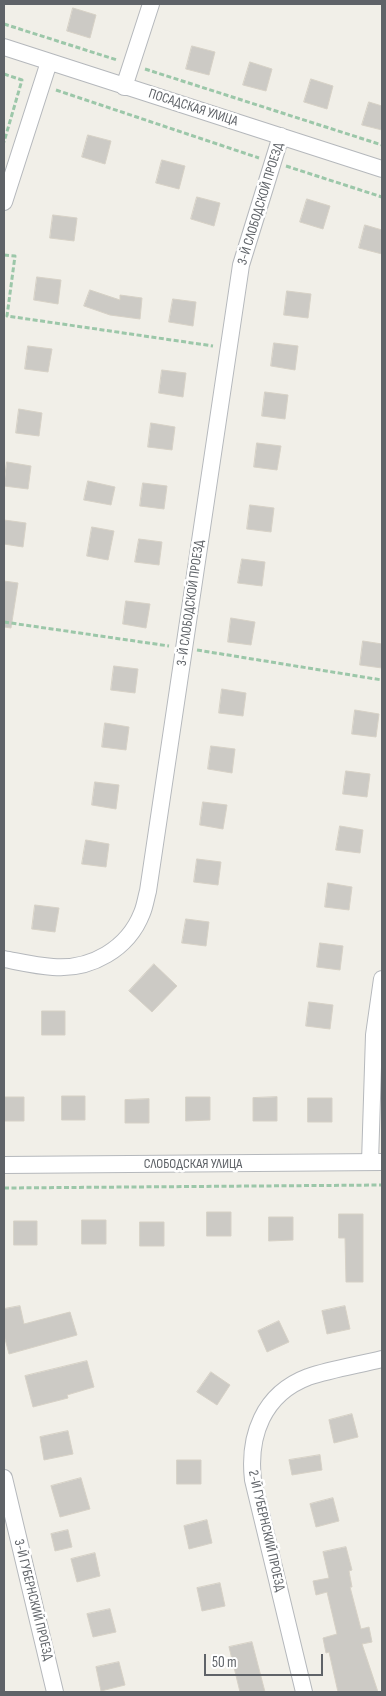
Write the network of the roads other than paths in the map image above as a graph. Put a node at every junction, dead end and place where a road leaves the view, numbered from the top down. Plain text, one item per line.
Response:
1 (151, 4) edge
2 (4, 47) edge
3 (49, 62) junction
4 (124, 87) junction
5 (281, 136) junction
6 (382, 169) edge
7 (4, 202) edge
8 (4, 959) edge
9 (382, 979) edge
10 (376, 1162) edge
11 (4, 1165) edge
12 (382, 1359) edge
13 (4, 1478) edge
14 (56, 1692) edge
15 (304, 1692) edge

1 - 4 street
2 - 3 street, ПОСАДСКАЯ УЛИЦА
3 - 4 street, ПОСАДСКАЯ УЛИЦА
3 - 7 street
4 - 5 street, ПОСАДСКАЯ УЛИЦА
5 - 6 street, ПОСАДСКАЯ УЛИЦА
5 - 8 street, 3-Й СЛОБОДСКОЙ ПРОЕЗД
9 - 10 street
10 - 11 street, СЛОБОДСКАЯ УЛИЦА
12 - 15 street, 2-Й ГУБЕРНСКИЙ ПРОЕЗД
13 - 14 street, 3-Й ГУБЕРНСКИЙ ПРОЕЗД

